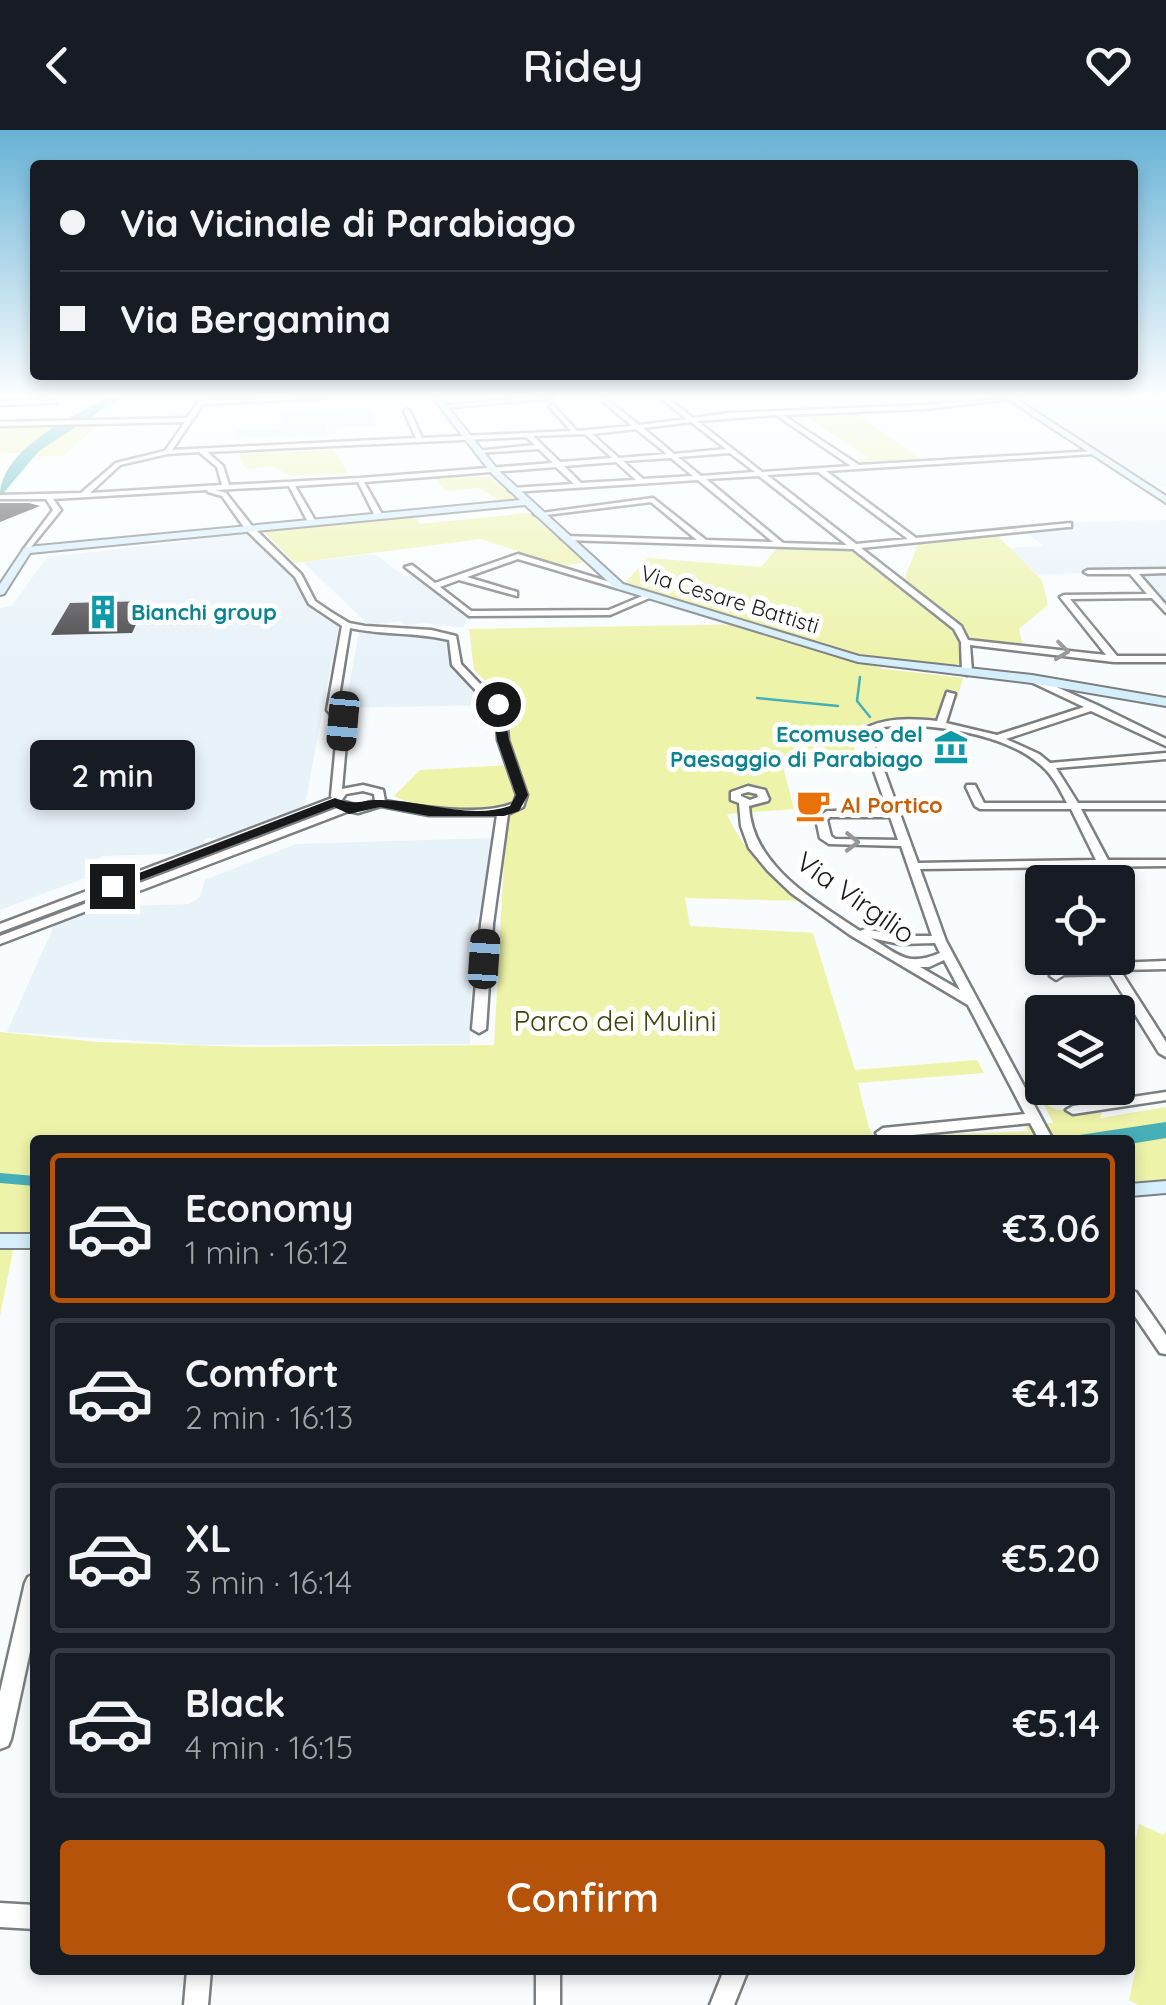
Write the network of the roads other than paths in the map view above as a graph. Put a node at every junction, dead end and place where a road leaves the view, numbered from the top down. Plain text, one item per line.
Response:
1 (93, 486) edge
2 (267, 486) edge
3 (292, 486) edge
4 (363, 486) edge
5 (508, 486) edge
6 (579, 486) joint
7 (585, 486) edge
8 (709, 486) edge
9 (775, 486) edge
10 (840, 486) edge
11 (1144, 486) edge
12 (226, 488) joint
13 (205, 490) junction
14 (512, 490) junction
15 (82, 494) junction
16 (0, 497) edge
17 (48, 497) junction
18 (1166, 500) edge
19 (525, 502) junction
20 (538, 514) junction
21 (379, 516) junction
22 (312, 522) junction
23 (1068, 525) dead end
24 (248, 528) junction
25 (565, 538) junction
26 (914, 540) junction
27 (704, 542) junction
28 (780, 544) junction
29 (854, 546) junction
30 (27, 550) junction
31 (595, 564) junction
32 (409, 568) dead end
33 (560, 568) junction
34 (1166, 571) edge
35 (572, 572) junction
36 (1088, 572) dead end
37 (1132, 572) junction
38 (459, 576) junction
39 (434, 586) junction
40 (619, 586) junction
41 (0, 592) edge
42 (514, 594) dead end
43 (650, 596) junction
44 (1153, 596) junction
45 (1166, 610) edge
46 (346, 625) junction
47 (965, 642) junction
48 (1166, 659) edge
49 (1114, 660) junction
50 (967, 672) junction
51 (1032, 680) junction
52 (950, 694) dead end
53 (1166, 702) edge
54 (1094, 707) junction
55 (942, 725) junction
56 (998, 738) junction
57 (1166, 743) edge
58 (1166, 756) edge
59 (1048, 766) junction
60 (971, 787) dead end
61 (339, 802) junction
62 (380, 803) junction
63 (744, 803) dead end
64 (1072, 806) junction
65 (1166, 806) edge
66 (504, 812) junction
67 (894, 814) junction
68 (904, 843) junction
69 (1052, 864) joint
70 (1104, 864) junction
71 (1166, 864) edge
72 (912, 866) junction
73 (846, 926) junction
74 (0, 928) edge
75 (939, 939) junction
76 (0, 940) edge
77 (910, 940) junction
78 (947, 954) junction
79 (897, 958) junction
80 (1135, 965) edge
81 (1166, 966) edge
82 (1116, 975) edge
83 (975, 1005) junction
84 (479, 1029) dead end
85 (1166, 1052) edge
86 (1166, 1096) edge
87 (1073, 1110) dead end
88 (1040, 1128) edge
89 (883, 1133) dead end
90 (1135, 1307) edge
91 (1166, 1348) edge
92 (30, 1605) edge
93 (0, 1738) edge
94 (0, 1915) edge
95 (30, 1916) edge
96 (199, 1975) edge
97 (548, 1975) edge
98 (734, 1975) edge
99 (196, 2005) edge
100 (548, 2005) edge
101 (722, 2005) edge

1 - 15 street
2 - 12 street
3 - 22 street
4 - 21 street
5 - 14 street, Via Cesare Battisti
6 - 7 street
6 - 14 street
8 - 28 street
9 - 29 street
10 - 26 street
11 - 18 street
12 - 13 street
13 - 15 street
13 - 24 street
14 - 19 street, Via Cesare Battisti
15 - 17 street
16 - 17 street
17 - 30 street
19 - 20 street, Via Cesare Battisti
19 - 21 street
20 - 25 street, Via Cesare Battisti
20 - 27 street
21 - 22 street
22 - 24 street
23 - 26 street
24 - 30 street
24 - 46 street
25 - 27 street
25 - 31 street, Via Cesare Battisti
26 - 29 street
27 - 28 street
28 - 29 street
29 - 47 street
30 - 41 street
31 - 33 street
31 - 35 street
31 - 40 street, Via Cesare Battisti
32 - 39 street
33 - 35 street
33 - 38 street
34 - 37 street
35 - 40 street
36 - 37 street
37 - 44 street
38 - 39 street
38 - 42 street
39 - 43 street
40 - 43 street, Via Cesare Battisti
43 - 50 street, Via Cesare Battisti
44 - 45 street
44 - 49 street
46 - 61 street
46 - 66 street
47 -> 49 street
47 - 50 street
48 - 49 street
50 - 51 street, Via Cesare Battisti
51 - 53 street, Via Cesare Battisti
51 - 54 street
52 - 55 street
54 - 56 street
54 - 57 street
55 - 56 street
55 - 67 street
56 - 59 street
58 - 59 street
59 - 64 street
60 - 64 street
61 - 62 street
61 - 62 street
61 - 74 street
61 - 76 street
62 - 66 street
63 - 73 street, Via Virgilio
64 - 65 street
64 - 70 street
66 - 84 street
67 - 68 street
67 -> 68 street
68 - 72 street
69 - 70 street
69 - 72 street
70 - 71 street
72 - 75 street
73 - 77 street
73 - 79 street, Via Virgilio
75 - 77 street
75 - 78 street
77 - 79 street
78 - 79 street
78 - 83 street
79 - 83 street, Via Virgilio
80 - 81 street
82 - 85 street
83 - 88 street
86 - 87 street
88 - 89 street
90 - 91 street
92 - 93 street
94 - 95 street
96 - 99 street
97 - 100 street
98 - 101 street

